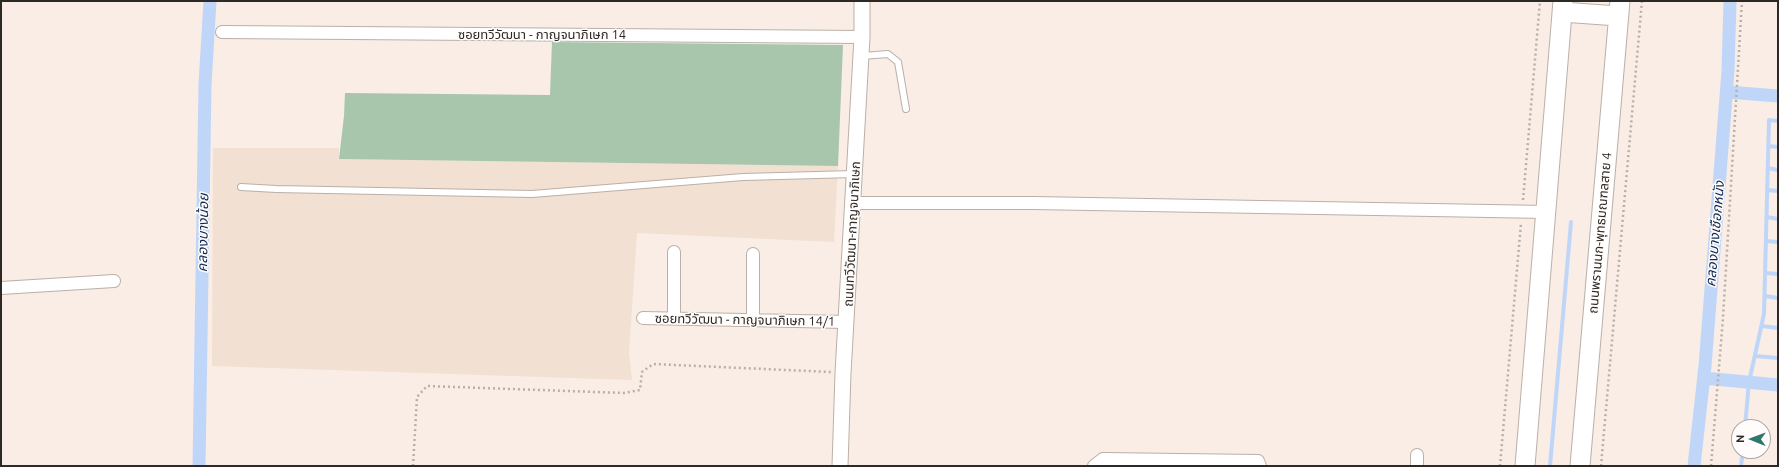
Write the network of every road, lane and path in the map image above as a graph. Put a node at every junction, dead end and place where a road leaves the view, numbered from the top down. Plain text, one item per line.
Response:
1 (862, 1) edge
2 (1540, 1) edge
3 (1642, 1) edge
4 (1742, 1) edge
5 (1563, 7) edge
6 (1619, 9) edge
7 (222, 32) dead end
8 (862, 37) junction
9 (861, 56) junction
10 (906, 109) dead end
11 (855, 174) junction
12 (241, 187) dead end
13 (854, 203) junction
14 (1522, 212) junction
15 (1546, 212) junction
16 (674, 252) dead end
17 (753, 254) dead end
18 (114, 281) dead end
19 (1, 288) edge
20 (643, 318) dead end
21 (674, 318) junction
22 (752, 320) junction
23 (846, 322) junction
24 (843, 373) junction
25 (413, 466) edge
26 (840, 466) edge
27 (1094, 466) edge
28 (1260, 466) edge
29 (1500, 466) edge
30 (1525, 466) edge
31 (1580, 466) edge
32 (1601, 466) edge
33 (1711, 466) edge

1 - 8 street, ถนนทวีวัฒนา-กาญจนาภิเษก
2 - 14 path
3 - 32 path
4 - 33 path
5 - 6 main road
5 - 15 main road
6 - 31 main road, ถนนพรานนก-พุทธมณฑลสาย 4
7 - 8 street, ซอยทวีวัฒนา - กาญจนาภิเษก 14
8 - 9 street, ถนนทวีวัฒนา-กาญจนาภิเษก
9 - 10 lane
9 - 11 street, ถนนทวีวัฒนา-กาญจนาภิเษก
11 - 12 lane
11 - 13 street, ถนนทวีวัฒนา-กาญจนาภิเษก
13 - 14 street
13 - 23 street, ถนนทวีวัฒนา-กาญจนาภิเษก
14 - 15 street
14 - 29 path
15 - 30 main road
16 - 21 street
17 - 22 street
18 - 19 street
20 - 21 street, ซอยทวีวัฒนา - กาญจนาภิเษก 14/1
21 - 22 street, ซอยทวีวัฒนา - กาญจนาภิเษก 14/1
22 - 23 street, ซอยทวีวัฒนา - กาญจนาภิเษก 14/1
23 - 24 street, ถนนทวีวัฒนา-กาญจนาภิเษก
24 - 25 path
24 - 26 street, ถนนทวีวัฒนา-กาญจนาภิเษก
27 - 28 street

